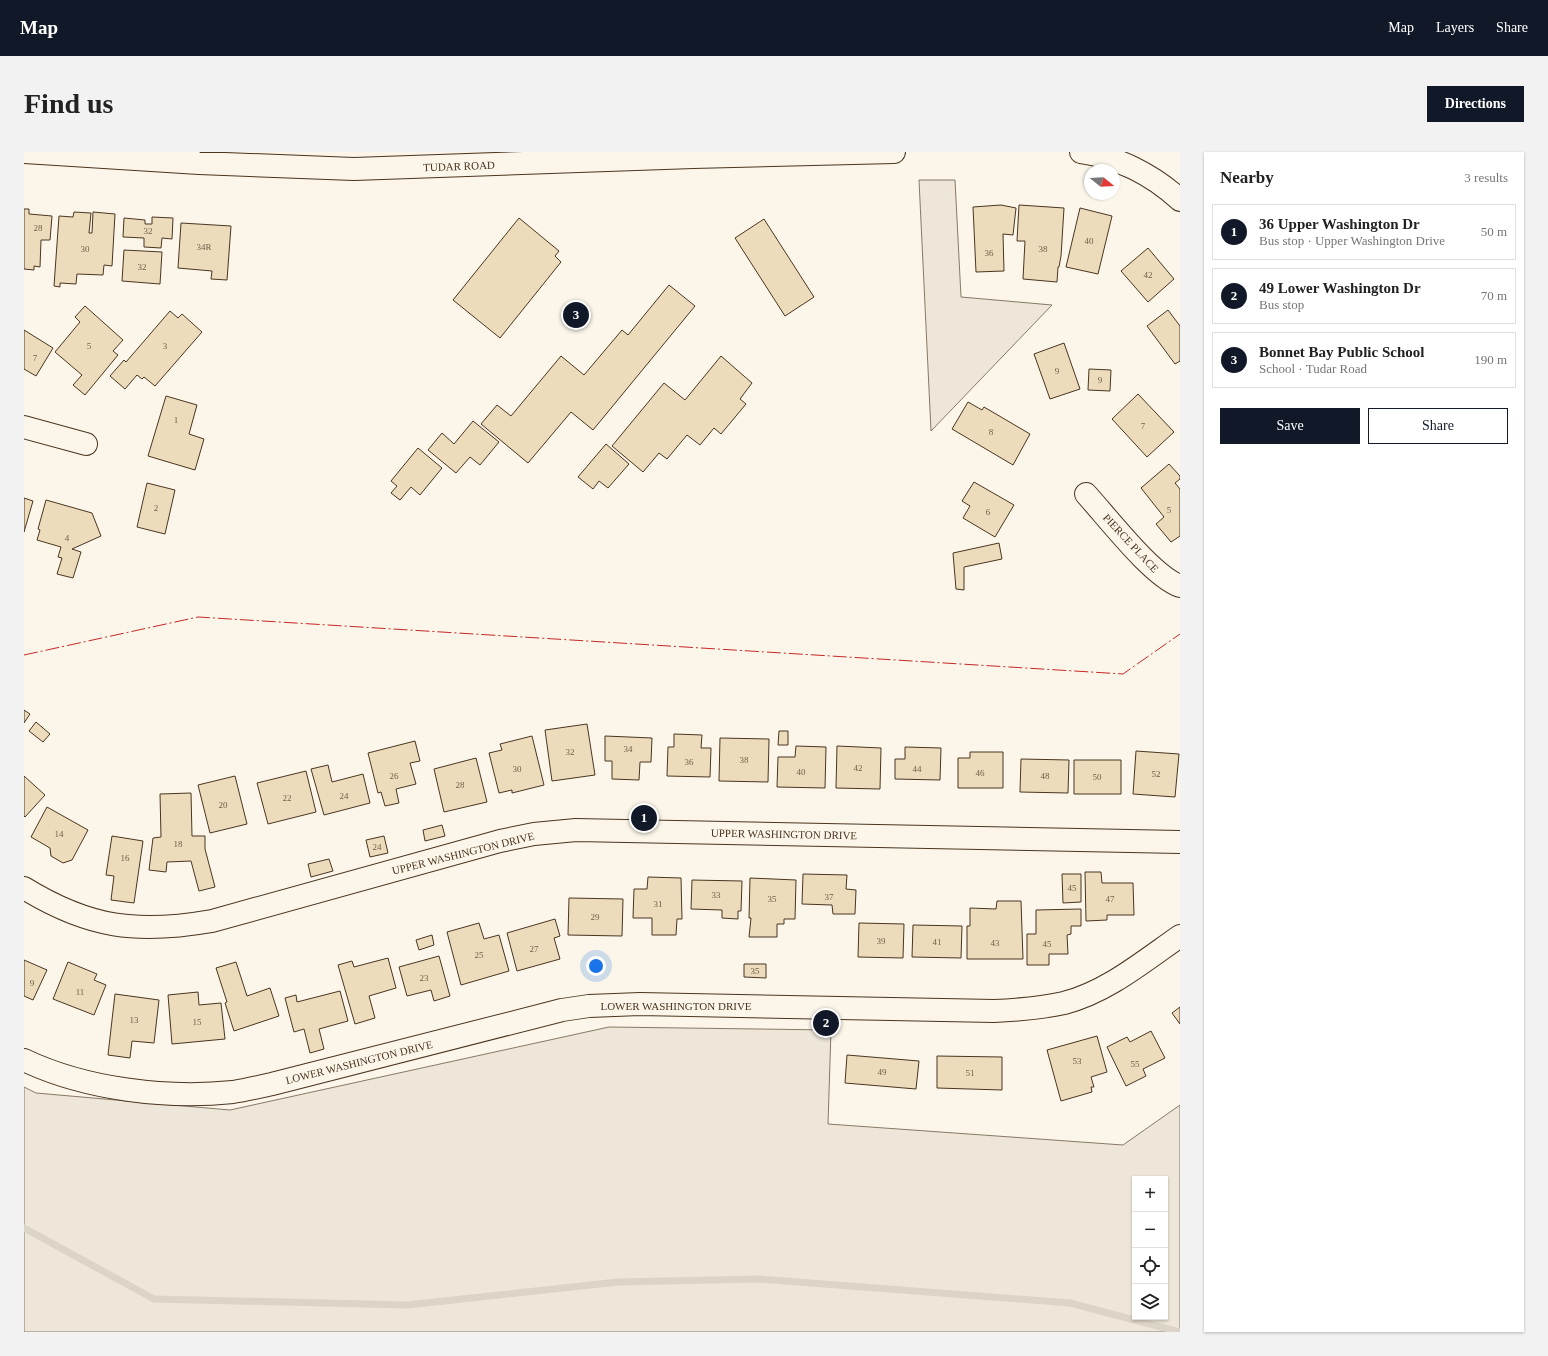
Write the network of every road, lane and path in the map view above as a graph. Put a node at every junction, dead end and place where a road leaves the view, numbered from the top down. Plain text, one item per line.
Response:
1 (24, 152) edge
2 (894, 152) edge
3 (1081, 152) edge
4 (693, 154) edge
5 (442, 159) edge
6 (1180, 200) edge
7 (24, 427) edge
8 (86, 444) dead end
9 (1086, 494) dead end
10 (1180, 586) edge
11 (1180, 842) edge
12 (24, 888) edge
13 (1180, 936) edge
14 (24, 1060) edge

1 - 5 street, TUDAR ROAD
2 - 4 street, TUDAR ROAD
3 - 6 street
4 - 5 street, TUDAR ROAD
7 - 8 street
9 - 10 street, PIERCE PLACE
11 - 12 street, UPPER WASHINGTON DRIVE
13 - 14 street, LOWER WASHINGTON DRIVE

